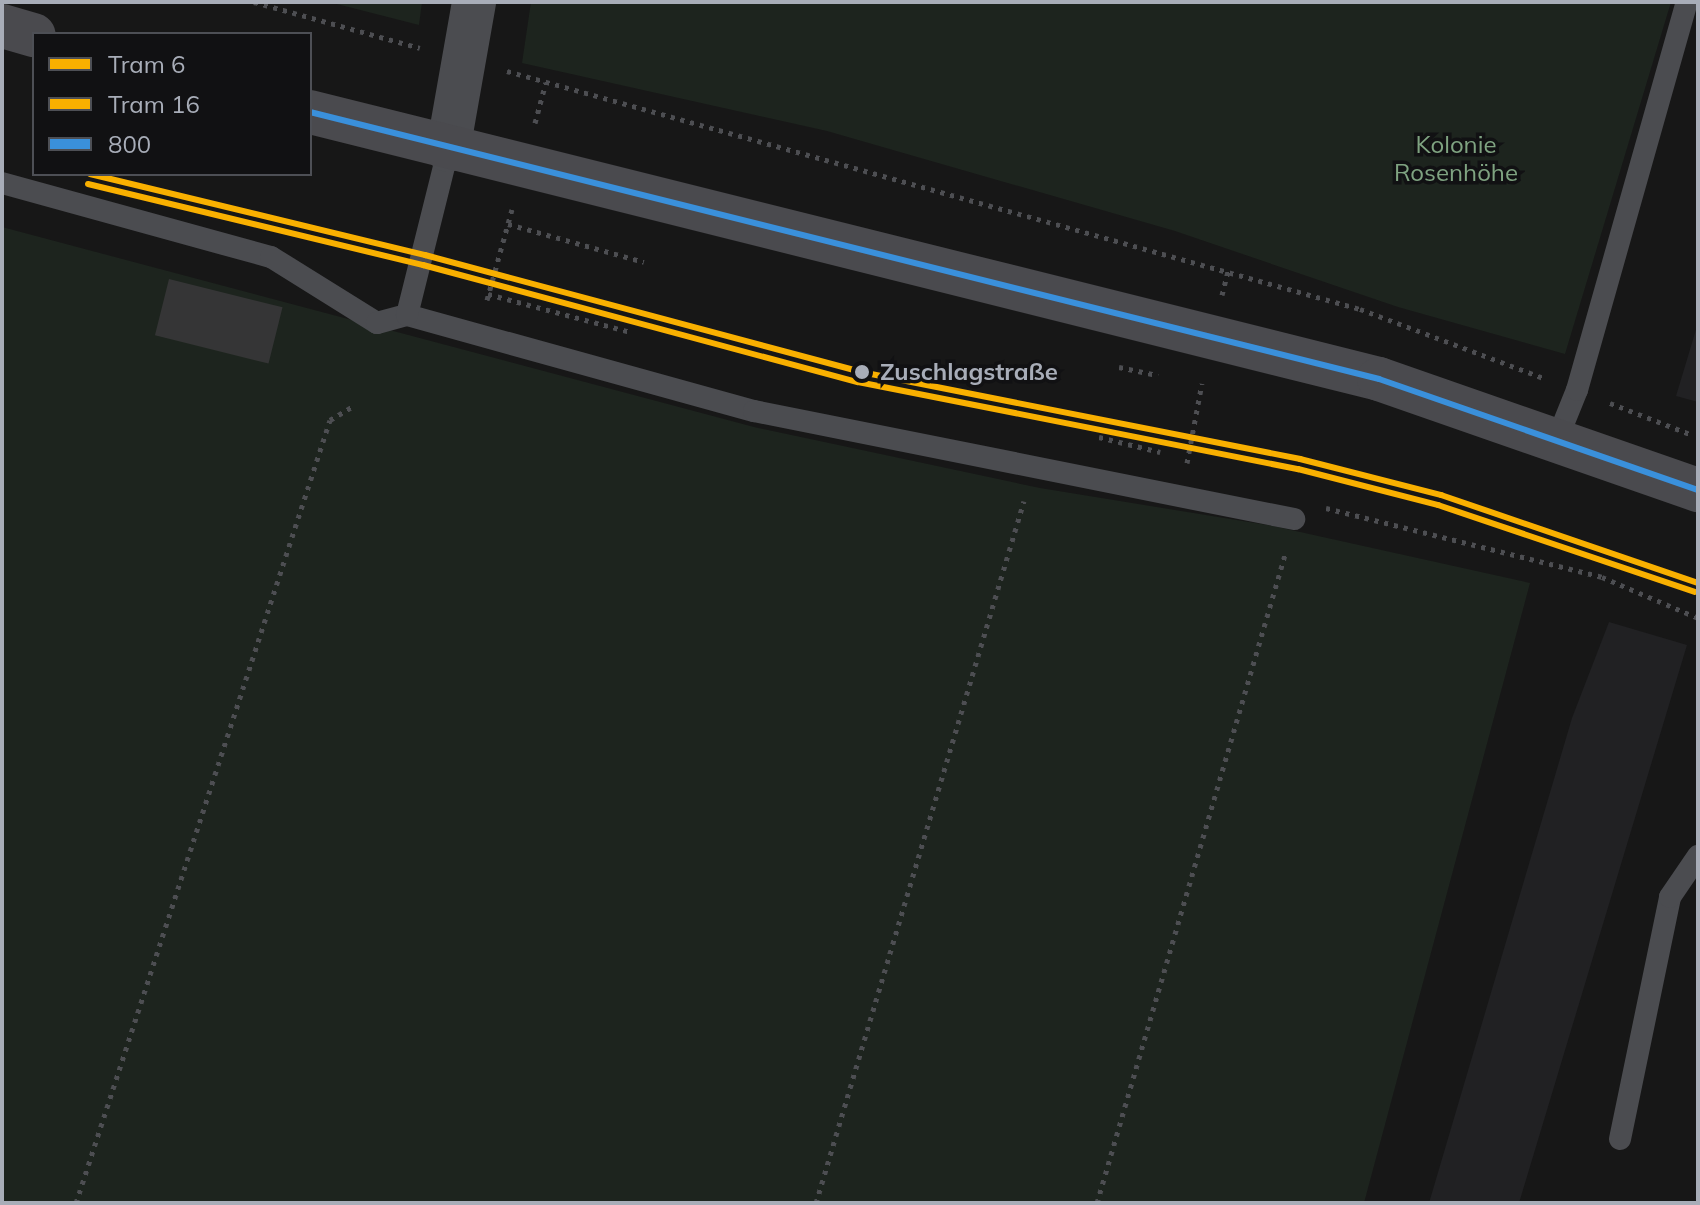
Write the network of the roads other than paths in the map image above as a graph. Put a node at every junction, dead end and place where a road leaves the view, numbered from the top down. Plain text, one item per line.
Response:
1 (474, 2) edge
2 (1687, 2) edge
3 (2, 26) edge
4 (32, 34) edge
5 (312, 113) edge
6 (448, 150) junction
7 (2, 183) edge
8 (407, 315) junction
9 (1558, 437) junction
10 (1698, 490) edge
11 (1294, 519) road end
12 (1698, 856) edge
13 (1620, 1139) dead end

1 - 6 street
2 - 9 lane
3 - 4 main road
5 - 6 main road
6 - 8 lane
6 - 9 main road
7 - 8 lane
8 - 11 lane
9 - 10 main road
12 - 13 lane

